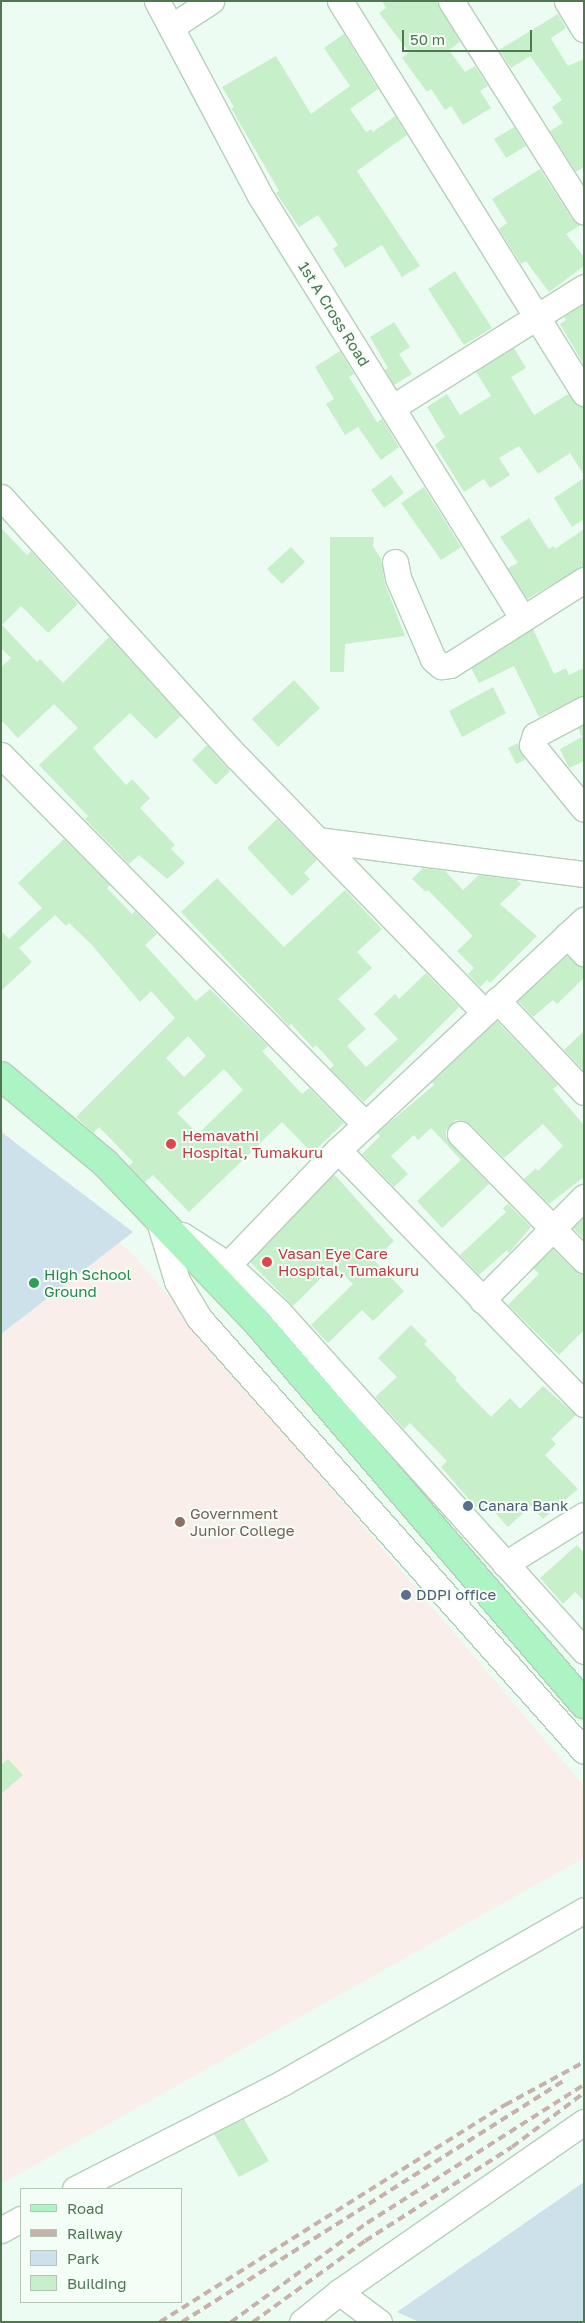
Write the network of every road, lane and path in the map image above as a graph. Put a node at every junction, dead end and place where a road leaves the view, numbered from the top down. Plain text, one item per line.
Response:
1 (157, 1) edge
2 (211, 1) edge
3 (340, 1) edge
4 (451, 1) edge
5 (567, 1) edge
6 (171, 27) junction
7 (584, 29) edge
8 (584, 211) edge
9 (584, 288) edge
10 (537, 318) junction
11 (584, 393) edge
12 (393, 407) junction
13 (3, 501) edge
14 (395, 562) dead end
15 (584, 580) edge
16 (523, 620) junction
17 (584, 709) edge
18 (1, 755) edge
19 (584, 809) edge
20 (318, 840) junction
21 (584, 874) edge
22 (578, 936) edge
23 (490, 1006) junction
24 (1, 1076) edge
25 (584, 1092) edge
26 (365, 1124) junction
27 (460, 1134) dead end
28 (338, 1150) junction
29 (584, 1197) edge
30 (158, 1218) junction
31 (553, 1228) junction
32 (584, 1260) edge
33 (221, 1272) junction
34 (482, 1300) junction
35 (584, 1404) edge
36 (584, 1515) edge
37 (505, 1564) junction
38 (584, 1651) edge
39 (584, 1704) edge
40 (584, 1750) edge
41 (584, 1910) edge
42 (584, 2122) edge
43 (77, 2188) edge
44 (20, 2220) edge
45 (1, 2230) edge
46 (339, 2292) junction
47 (302, 2322) edge
48 (379, 2322) edge

1 - 6 street, 1st A Cross Road
2 - 6 street
3 - 10 street
4 - 8 street
5 - 7 street
6 - 12 street, 1st A Cross Road
9 - 10 street
10 - 11 street
10 - 12 street
12 - 16 street, 1st A Cross Road
13 - 20 street
14 - 16 street
15 - 16 street
17 - 19 street
18 - 26 street
20 - 21 street
20 - 23 street
22 - 23 street
23 - 25 street
23 - 26 street
24 - 30 main road
26 - 28 street
27 - 31 street
28 - 33 street
28 - 34 street
29 - 31 street
30 - 33 main road
30 - 40 street
31 - 32 street
31 - 34 street
33 - 37 street
33 - 39 main road
34 - 35 street
36 - 37 street
37 - 38 street
41 - 43 street
42 - 46 street
44 - 45 street
46 - 47 street
46 - 48 street

